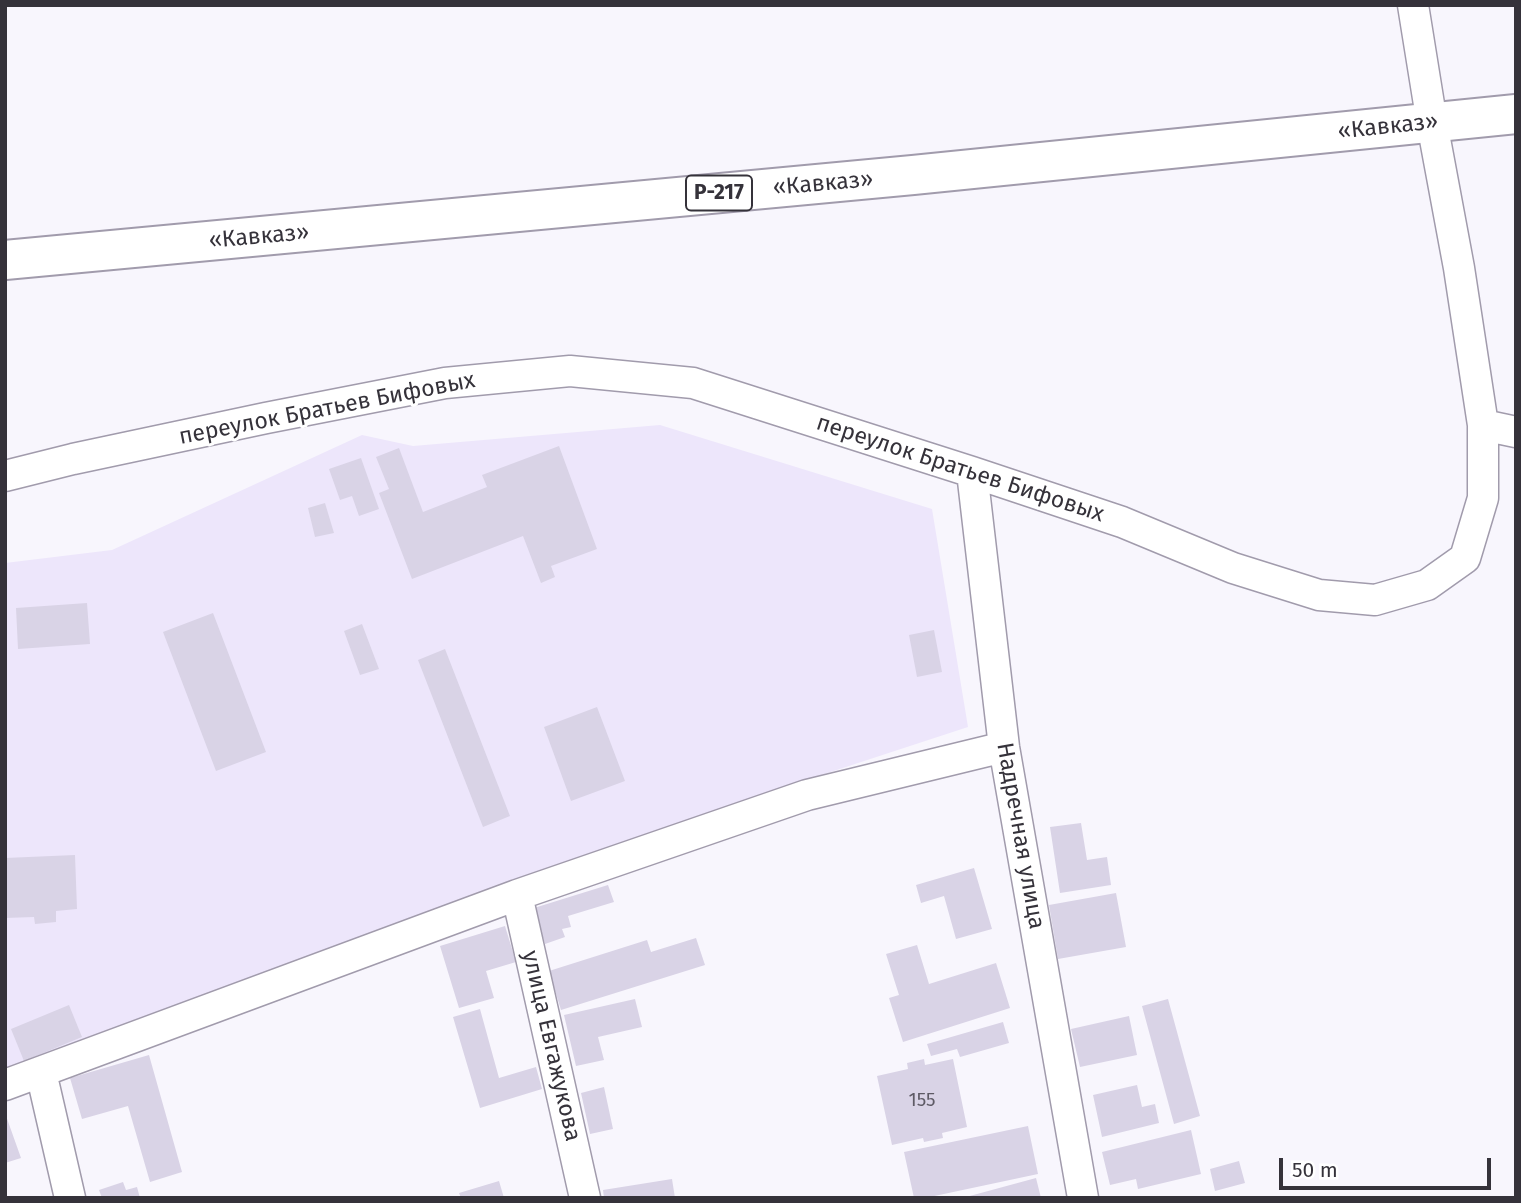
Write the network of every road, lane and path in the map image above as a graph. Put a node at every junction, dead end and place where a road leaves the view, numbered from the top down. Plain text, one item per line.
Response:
1 (1413, 5) edge
2 (1516, 114) edge
3 (1432, 123) junction
4 (5, 260) edge
5 (1483, 425) junction
6 (1516, 432) edge
7 (972, 472) junction
8 (5, 476) edge
9 (1004, 747) junction
10 (517, 895) junction
11 (41, 1072) junction
12 (5, 1085) edge
13 (70, 1198) edge
14 (585, 1198) edge
15 (1083, 1198) edge

1 - 3 street, переулок Братьев Бифовых
2 - 3 highway, «Кавказ» / Р-217
3 - 4 highway, «Кавказ» / Р-217
3 - 5 street, переулок Братьев Бифовых
5 - 6 street
5 - 7 street, переулок Братьев Бифовых
7 - 8 street, переулок Братьев Бифовых
7 - 9 street, Надречная улица
9 - 10 street
9 - 15 street, Надречная улица
10 - 11 street
10 - 14 street, улица Евгажукова
11 - 12 street
11 - 13 street

